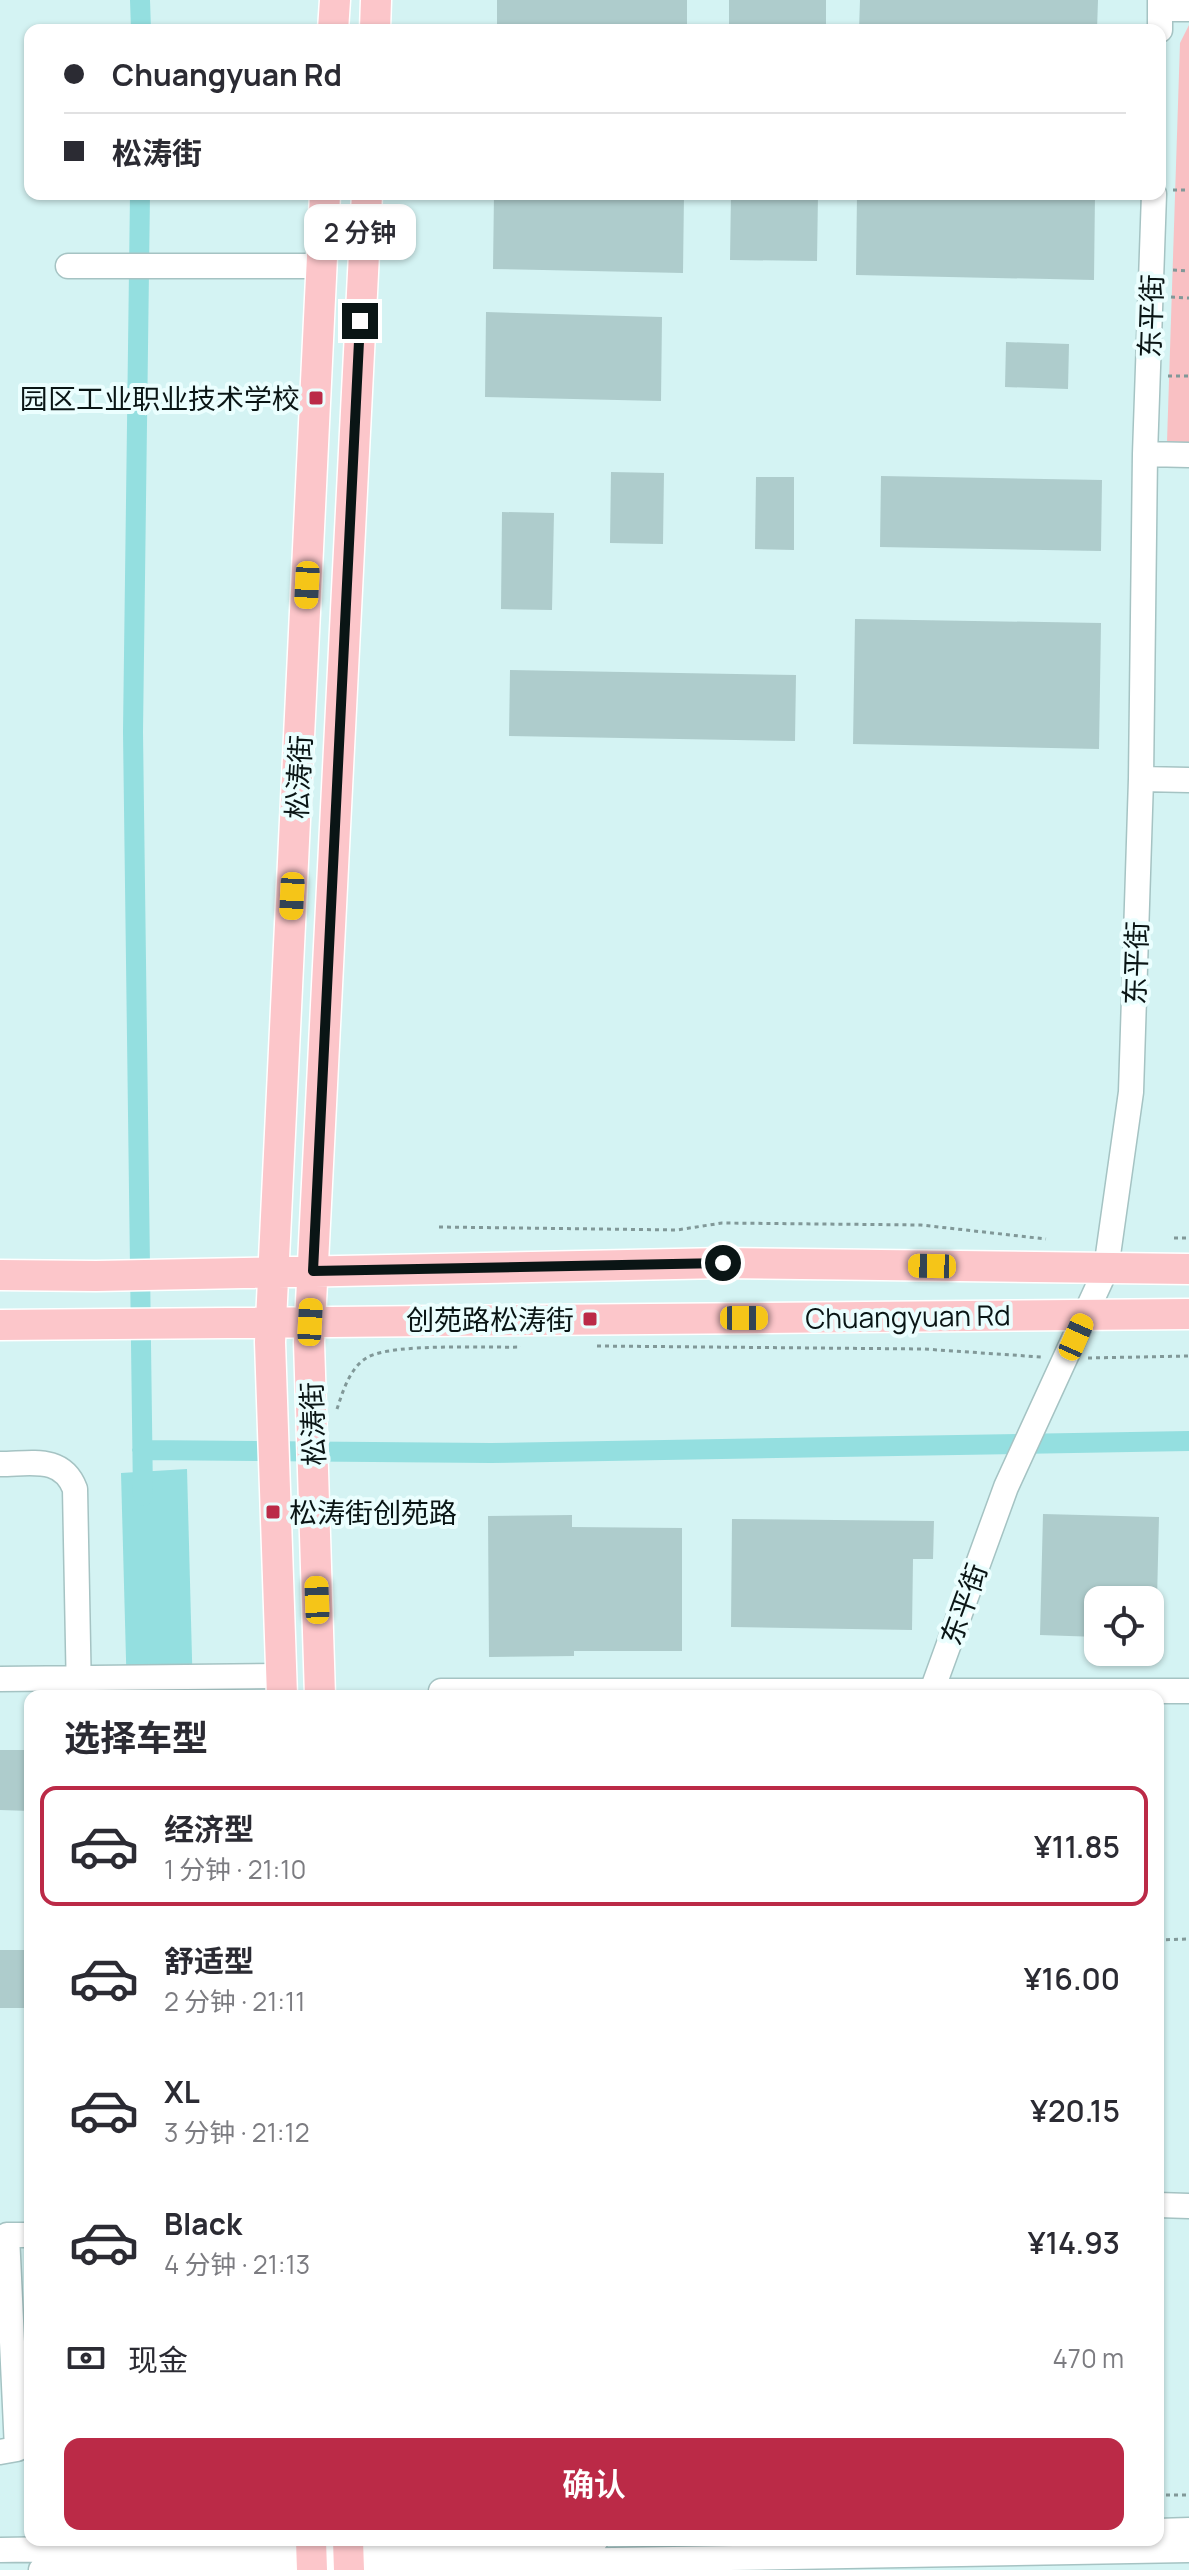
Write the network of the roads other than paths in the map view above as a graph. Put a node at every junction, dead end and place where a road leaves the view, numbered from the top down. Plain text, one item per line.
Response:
1 (335, 0) edge
2 (376, 0) edge
3 (1189, 9) edge
4 (1160, 13) edge
5 (333, 24) edge
6 (375, 24) edge
7 (325, 200) edge
8 (367, 200) edge
9 (1161, 200) edge
10 (68, 266) dead end
11 (322, 266) junction
12 (1145, 454) junction
13 (1189, 455) edge
14 (1141, 779) junction
15 (1189, 780) edge
16 (1106, 1269) junction
17 (1189, 1269) edge
18 (274, 1270) junction
19 (313, 1271) junction
20 (0, 1275) edge
21 (1189, 1314) edge
22 (1085, 1315) junction
23 (271, 1322) junction
24 (310, 1322) junction
25 (0, 1325) edge
26 (0, 1464) edge
27 (0, 1679) edge
28 (281, 1686) edge
29 (79, 1687) edge
30 (320, 1690) edge
31 (931, 1690) edge
32 (1164, 1691) edge
33 (1189, 1691) edge
34 (1164, 2205) edge
35 (1189, 2206) edge
36 (24, 2235) edge
37 (0, 2452) edge
38 (1189, 2530) edge
39 (1164, 2531) edge
40 (497, 2546) edge
41 (1002, 2546) edge
42 (0, 2550) edge
43 (1189, 2550) edge
44 (312, 2555) edge
45 (349, 2555) edge
46 (144, 2558) edge
47 (41, 2570) edge

1 - 5 main road
2 - 6 main road
3 - 4 street
7 - 11 main road, 松涛街
8 - 19 main road, 松涛街
9 - 12 street, 东平街
10 - 11 street
11 - 18 main road, 松涛街
12 - 13 street
12 - 14 street, 东平街
14 - 15 street
14 - 16 street, 东平街
16 - 17 main road, Chuangyuan Rd
16 - 19 main road, Chuangyuan Rd
16 - 22 street, 东平街
18 - 19 main road, Chuangyuan Rd
18 - 20 main road, Chuangyuan Rd
18 - 23 main road, 松涛街
19 - 24 main road, 松涛街
21 - 22 main road, Chuangyuan Rd
22 - 24 main road, Chuangyuan Rd
22 - 31 street, 东平街
23 - 24 main road, Chuangyuan Rd
23 - 25 main road, Chuangyuan Rd
23 - 28 main road, 松涛街
24 - 30 main road, 松涛街
26 - 29 street
27 - 29 street
28 - 29 street
32 - 33 street
34 - 35 street
36 - 37 street
38 - 39 street
40 - 45 street
41 - 43 street
41 - 45 street
42 - 46 street
44 - 45 street
44 - 46 street
46 - 47 street

